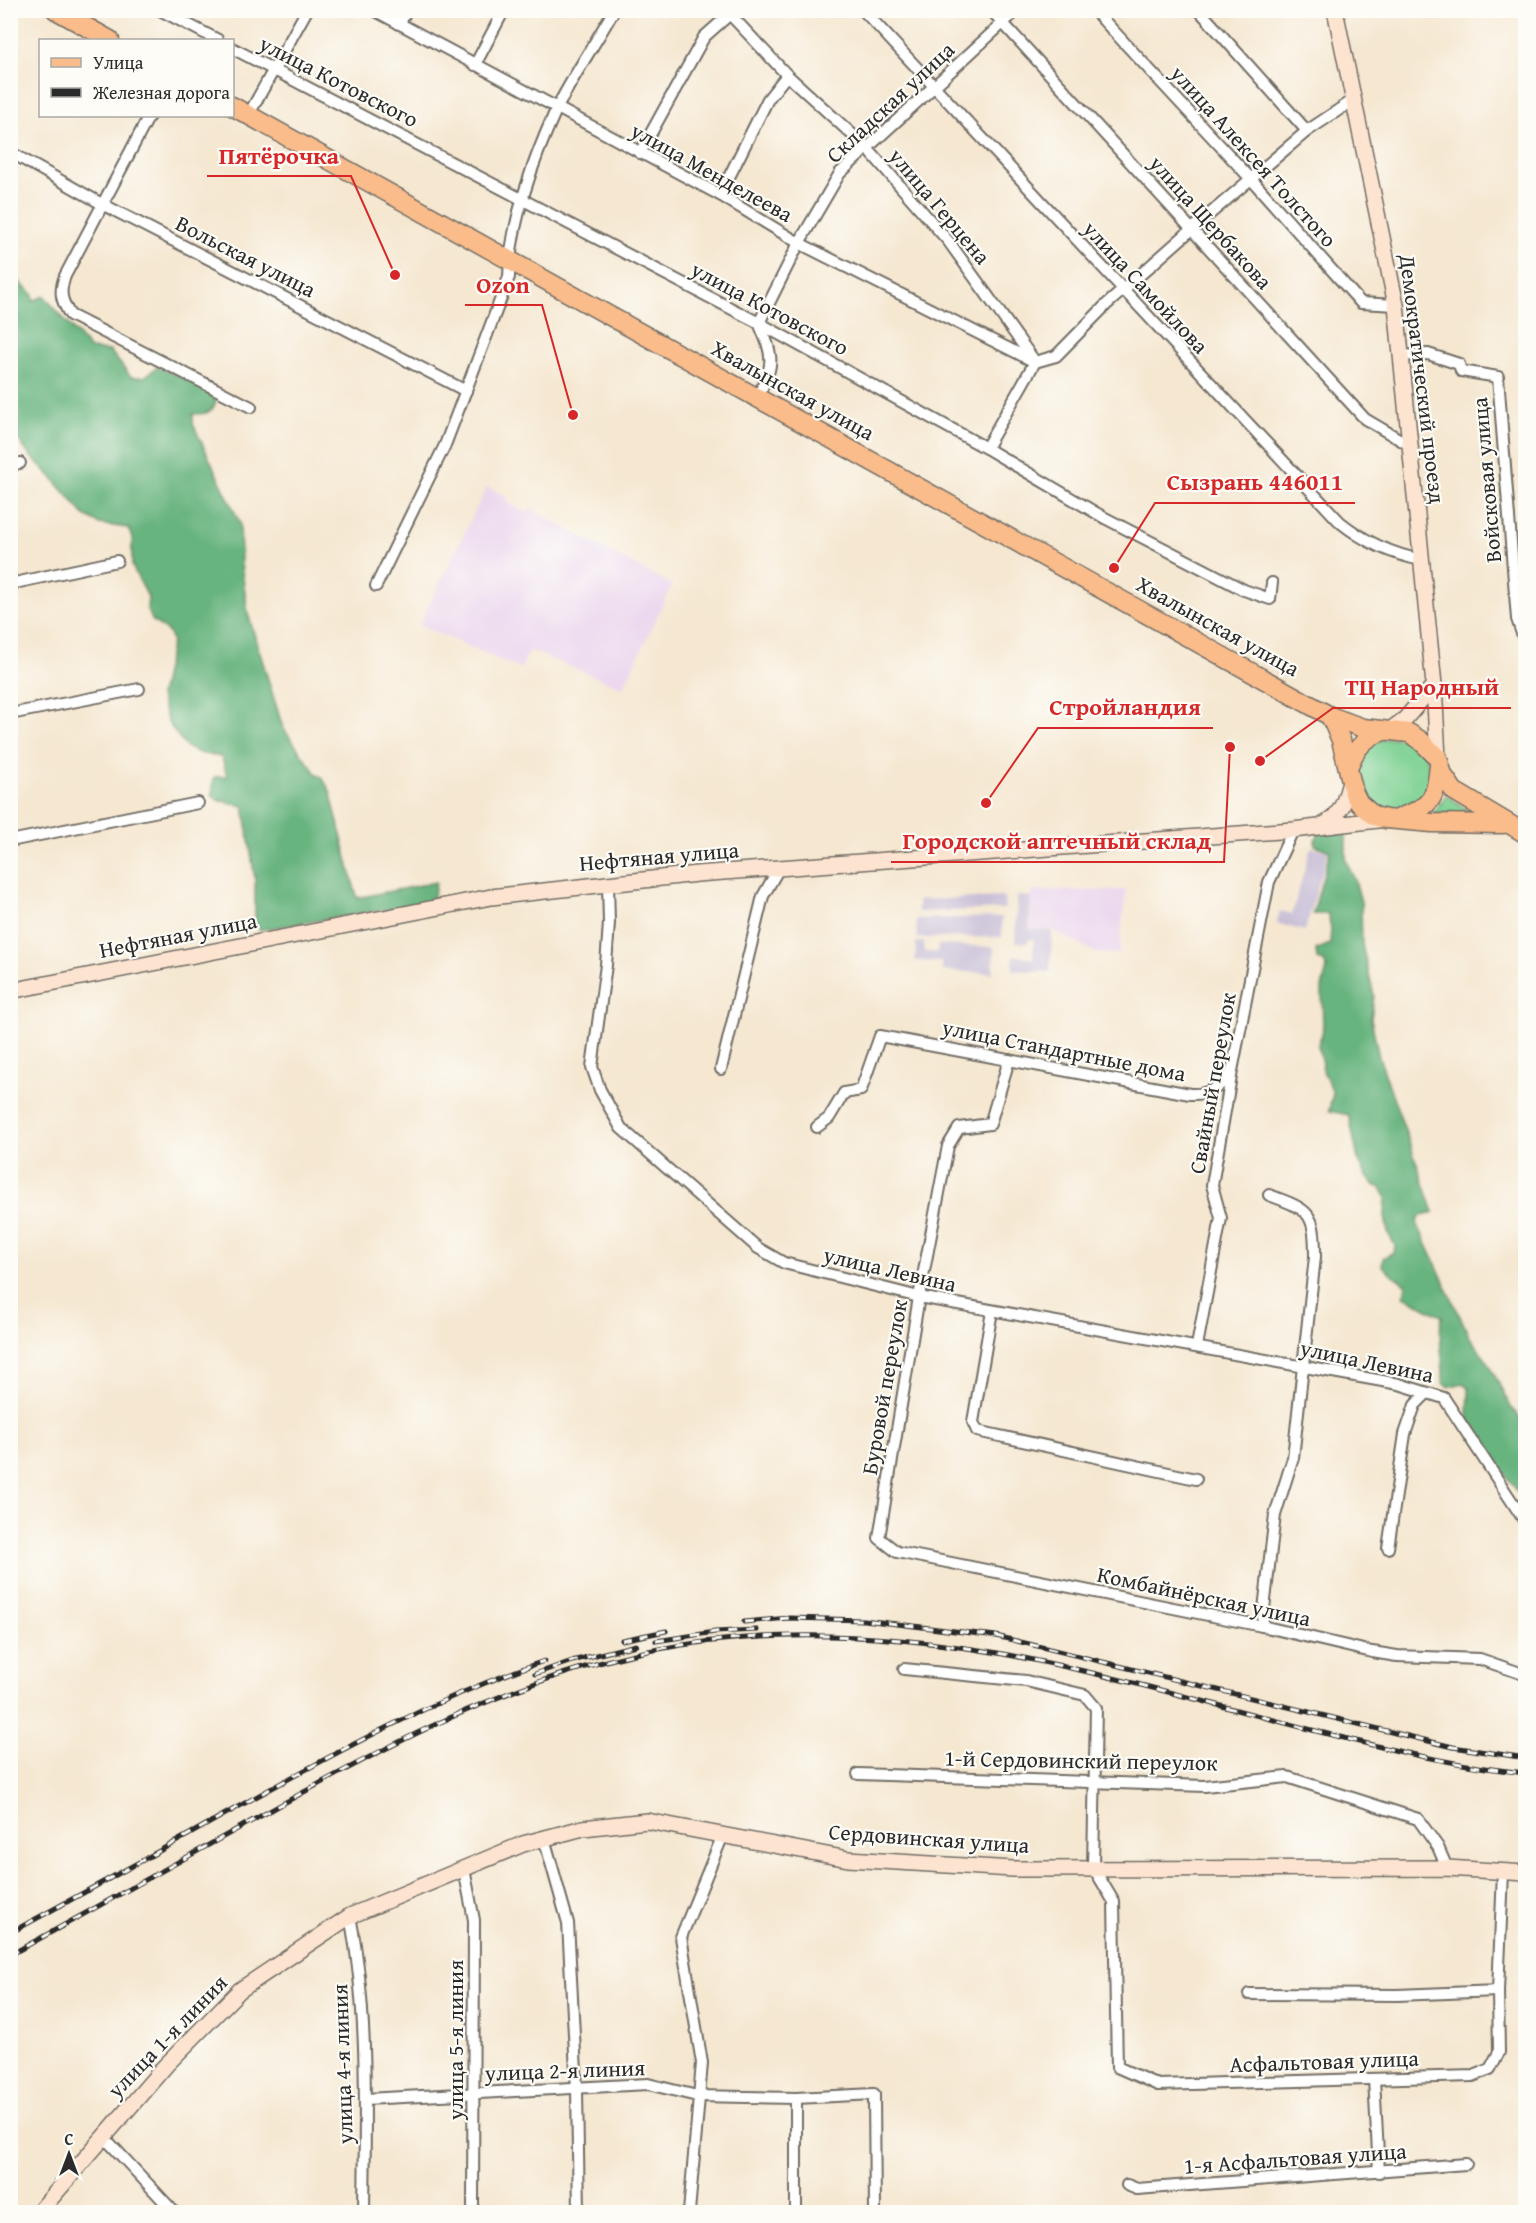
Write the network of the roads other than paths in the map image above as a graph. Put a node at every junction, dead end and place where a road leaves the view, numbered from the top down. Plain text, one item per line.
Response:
1 (56, 10) edge
2 (160, 10) edge
3 (307, 10) edge
4 (374, 10) edge
5 (407, 10) edge
6 (504, 10) edge
7 (614, 10) edge
8 (863, 10) edge
9 (992, 10) edge
10 (1017, 10) edge
11 (1094, 10) edge
12 (1199, 10) edge
13 (1335, 10) edge
14 (728, 12) edge
15 (1003, 23) junction
16 (399, 24) junction
17 (108, 39) edge
18 (216, 39) edge
19 (234, 49) edge
20 (475, 65) junction
21 (273, 69) junction
22 (787, 75) junction
23 (933, 88) junction
24 (1352, 101) junction
25 (241, 110) edge
26 (556, 110) junction
27 (148, 117) edge
28 (1307, 131) junction
29 (867, 148) junction
30 (10, 152) edge
31 (640, 153) junction
32 (1251, 179) junction
33 (720, 195) junction
34 (523, 199) junction
35 (102, 204) junction
36 (1191, 230) junction
37 (799, 243) junction
38 (509, 260) junction
39 (1122, 290) junction
40 (1396, 305) junction
41 (759, 323) junction
42 (1401, 356) junction
43 (1035, 362) junction
44 (466, 391) junction
45 (757, 397) junction
46 (251, 407) dead end
47 (1411, 446) junction
48 (986, 448) junction
49 (1422, 560) junction
50 (117, 561) dead end
51 (1272, 582) dead end
52 (10, 584) edge
53 (376, 586) dead end
54 (1526, 645) edge
55 (1434, 685) junction
56 (139, 689) dead end
57 (10, 714) edge
58 (1330, 716) junction
59 (1387, 730) junction
60 (1439, 761) junction
61 (1349, 774) junction
62 (198, 803) dead end
63 (1391, 819) junction
64 (1504, 824) junction
65 (1320, 826) junction
66 (1293, 830) junction
67 (1526, 834) edge
68 (10, 841) edge
69 (779, 868) junction
70 (608, 883) junction
71 (10, 991) edge
72 (1009, 1060) junction
73 (721, 1069) dead end
74 (1232, 1071) junction
75 (817, 1127) dead end
76 (1269, 1195) dead end
77 (919, 1298) junction
78 (992, 1311) junction
79 (1197, 1346) junction
80 (1301, 1367) junction
81 (1427, 1393) junction
82 (1196, 1479) dead end
83 (1526, 1523) edge
84 (879, 1538) joint
85 (1388, 1548) dead end
86 (1262, 1626) junction
87 (904, 1670) dead end
88 (1526, 1675) edge
89 (858, 1774) dead end
90 (1095, 1782) junction
91 (723, 1835) junction
92 (543, 1839) junction
93 (1093, 1867) junction
94 (1447, 1868) junction
95 (464, 1869) junction
96 (1503, 1872) junction
97 (1526, 1873) edge
98 (350, 1916) junction
99 (1498, 1991) junction
100 (1249, 1994) dead end
101 (1374, 2079) junction
102 (577, 2090) junction
103 (474, 2092) junction
104 (697, 2096) junction
105 (796, 2098) junction
106 (365, 2099) junction
107 (104, 2137) junction
108 (1466, 2164) dead end
109 (1379, 2172) junction
110 (1128, 2185) dead end
111 (39, 2212) edge
112 (174, 2212) edge
113 (364, 2212) edge
114 (474, 2212) edge
115 (579, 2212) edge
116 (689, 2212) edge
117 (796, 2212) edge
118 (875, 2212) edge

1 - 17 main road
2 - 18 street
3 - 21 street
4 - 16 street, улица Менделеева
5 - 16 street
6 - 20 street
7 - 26 street
8 - 23 street, улица Самойлова
9 - 15 street, улица Щербакова
10 - 15 street, Складская улица
11 - 32 street, улица Алексея Толстого
12 - 28 street
13 - 24 street, Демократический проезд
14 - 22 street, улица Герцена
14 - 31 street
15 - 23 street, Складская улица
15 - 36 street, улица Щербакова
16 - 20 street, улица Менделеева
19 - 21 street, улица Котовского
20 - 26 street, улица Менделеева
21 - 25 street
21 - 34 street, улица Котовского
22 - 29 street, улица Герцена
22 - 33 street
23 - 29 street, Складская улица
23 - 39 street, улица Самойлова
24 - 28 street
24 - 40 street, Демократический проезд
25 - 38 main road, Хвалынская улица
26 - 31 street, улица Менделеева
26 - 34 street
27 - 35 street
28 - 32 street
29 - 37 street, Складская улица
29 - 43 street, улица Герцена
30 - 35 street, Вольская улица
31 - 33 street, улица Менделеева
32 - 36 street
32 - 40 street, улица Алексея Толстого
33 - 37 street, улица Менделеева
34 - 38 street
34 - 41 street, улица Котовского
35 - 44 street, Вольская улица
35 - 46 street
36 - 39 street
36 - 47 street, улица Щербакова
37 - 41 street, Складская улица
37 - 43 street, улица Менделеева
38 - 44 street
38 - 45 main road, Хвалынская улица
39 - 43 street
39 - 49 street, улица Самойлова
40 - 42 street, Демократический проезд
41 - 45 street
41 - 48 street, улица Котовского
42 - 47 street, Демократический проезд
42 - 54 street, Войсковая улица
43 - 48 street
44 - 53 street
45 - 58 main road, Хвалынская улица
47 - 49 street, Демократический проезд
48 - 51 street, улица Котовского
49 - 55 street, Демократический проезд
50 - 52 street
55 - 59 street
55 - 60 street, Демократический проезд
56 - 57 street
58 - 59 main road, Хвалынская улица
58 - 61 main road
59 - 60 main road
59 - 61 main road
60 - 63 main road
60 - 64 main road
61 - 63 main road
61 - 65 street
62 - 68 street
63 - 64 main road
63 - 65 street, Нефтяная улица
64 - 67 main road
65 - 66 street, Нефтяная улица
66 - 69 street, Нефтяная улица
66 - 74 street, Свайный переулок
69 - 70 street, Нефтяная улица
69 - 73 street
70 - 71 street, Нефтяная улица
70 - 77 street, улица Левина
72 - 74 street, улица Стандартные дома
72 - 75 street, улица Стандартные дома
72 - 77 street, Буровой переулок
74 - 79 street, Свайный переулок
76 - 80 street
77 - 78 street, улица Левина
77 - 84 street, Буровой переулок
78 - 79 street, улица Левина
78 - 82 street
79 - 80 street, улица Левина
80 - 81 street, улица Левина
80 - 86 street
81 - 83 street, улица Левина
81 - 85 street
84 - 86 street, Комбайнёрская улица
86 - 88 street, Комбайнёрская улица
87 - 90 street
89 - 90 street, 1-й Сердовинский переулок
90 - 93 street
90 - 94 street, 1-й Сердовинский переулок
91 - 92 street, Сердовинская улица
91 - 93 street, Сердовинская улица
91 - 104 street
92 - 95 street, Сердовинская улица
92 - 102 street
93 - 94 street, Сердовинская улица
93 - 101 street, Асфальтовая улица
94 - 96 street, Сердовинская улица
95 - 98 street, Сердовинская улица
95 - 103 street, улица 5-я линия
96 - 97 street, Сердовинская улица
96 - 99 street
98 - 106 street, улица 4-я линия
98 - 107 street, улица 1-я линия
99 - 100 street
99 - 101 street, Асфальтовая улица
101 - 109 street
102 - 103 street, улица 2-я линия
102 - 104 street, улица 2-я линия
102 - 115 street
103 - 106 street, улица 2-я линия
103 - 114 street, улица 5-я линия
104 - 105 street, улица 2-я линия
104 - 116 street
105 - 117 street
105 - 118 street, улица 2-я линия
106 - 113 street, улица 4-я линия
107 - 111 street, улица 1-я линия
107 - 112 street
108 - 109 street, 1-я Асфальтовая улица
109 - 110 street, 1-я Асфальтовая улица

